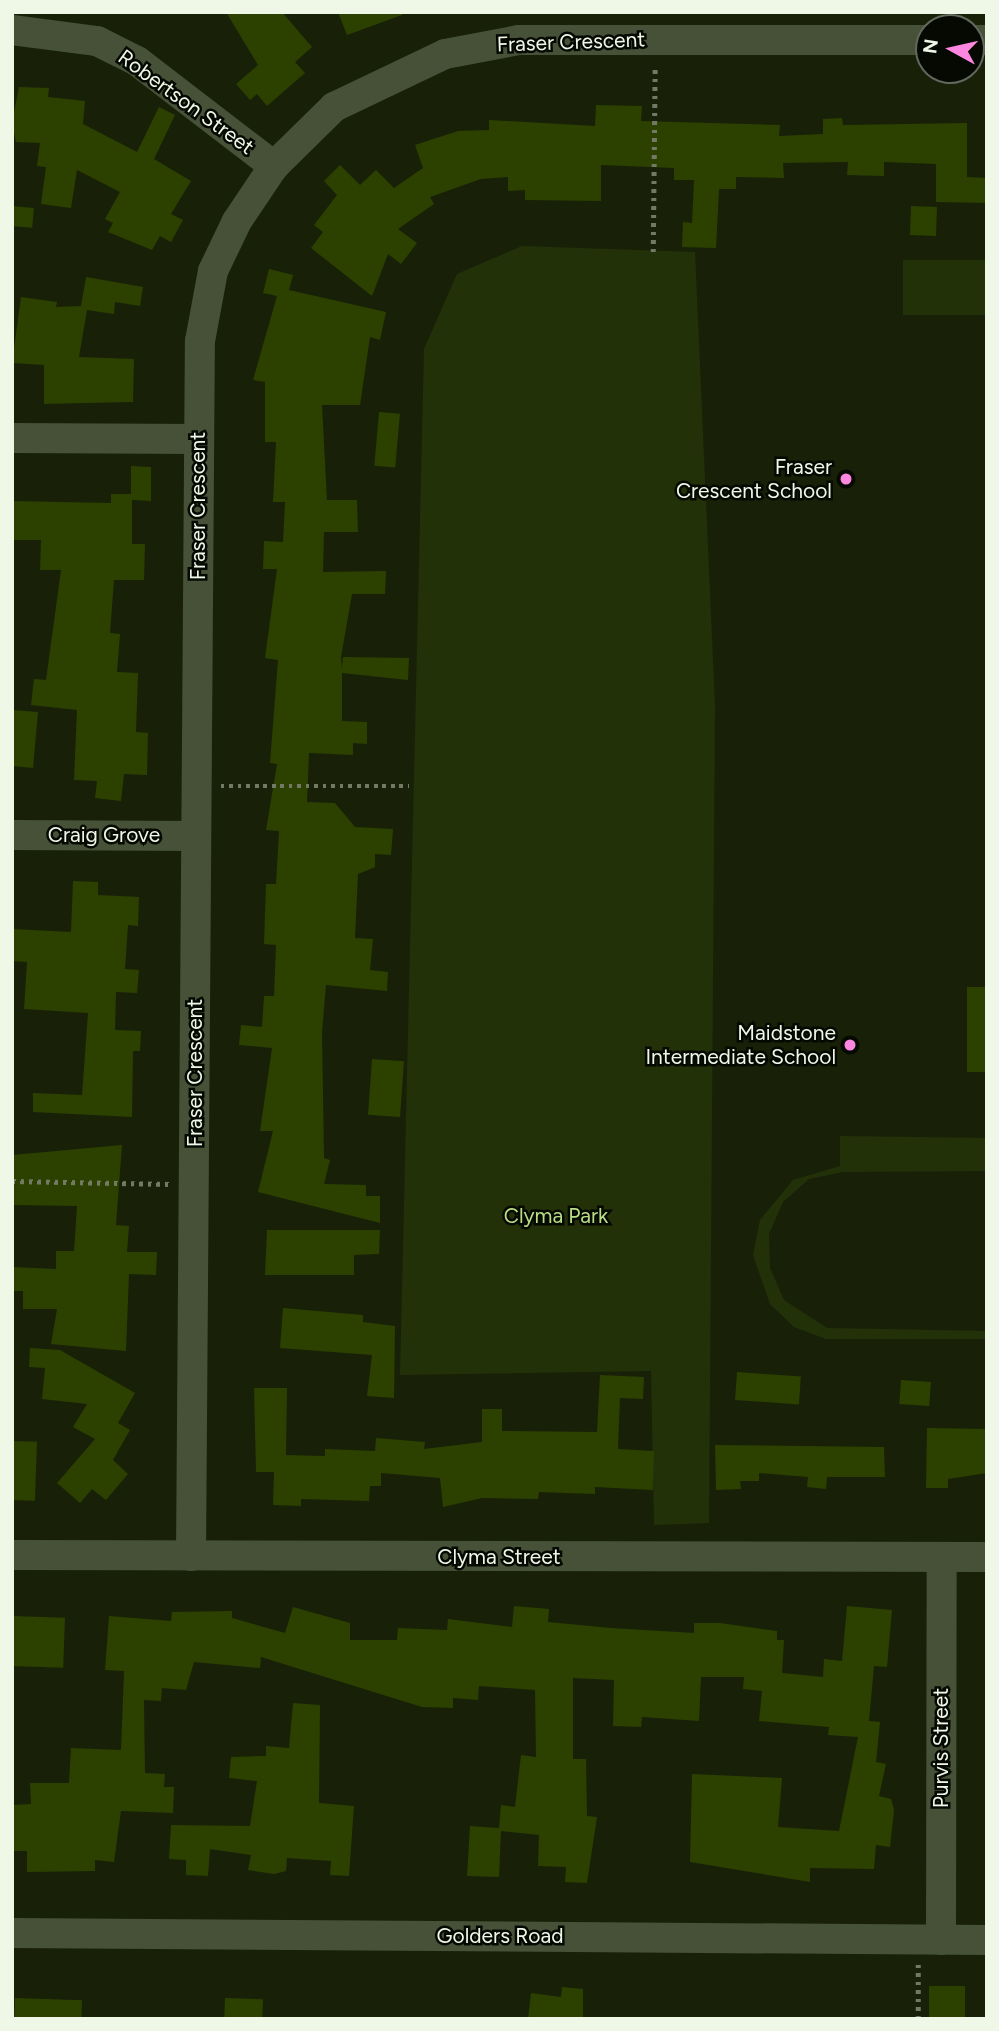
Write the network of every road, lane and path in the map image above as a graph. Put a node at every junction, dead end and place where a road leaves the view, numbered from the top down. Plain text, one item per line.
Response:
1 (12, 30) edge
2 (656, 39) junction
3 (915, 40) edge
4 (274, 166) junction
5 (653, 252) dead end
6 (12, 438) edge
7 (198, 439) junction
8 (197, 785) junction
9 (409, 786) dead end
10 (12, 835) edge
11 (196, 836) junction
12 (12, 1181) edge
13 (195, 1185) junction
14 (12, 1555) edge
15 (191, 1556) junction
16 (942, 1557) junction
17 (987, 1557) edge
18 (12, 1933) edge
19 (929, 1939) junction
20 (987, 1940) edge
21 (918, 2019) edge

1 - 4 street, Robertson Street
2 - 3 street, Fraser Crescent
2 - 4 street, Fraser Crescent
2 - 5 path
4 - 7 street, Fraser Crescent
6 - 7 street
7 - 8 street, Fraser Crescent
8 - 9 path
8 - 11 street, Fraser Crescent
10 - 11 street, Craig Grove
11 - 13 street, Fraser Crescent
12 - 13 path
13 - 15 street, Fraser Crescent
14 - 15 street, Clyma Street
15 - 16 street, Clyma Street
16 - 17 street, Clyma Street
16 - 19 street, Purvis Street
18 - 19 street, Golders Road
19 - 20 street, Golders Road
19 - 21 path

